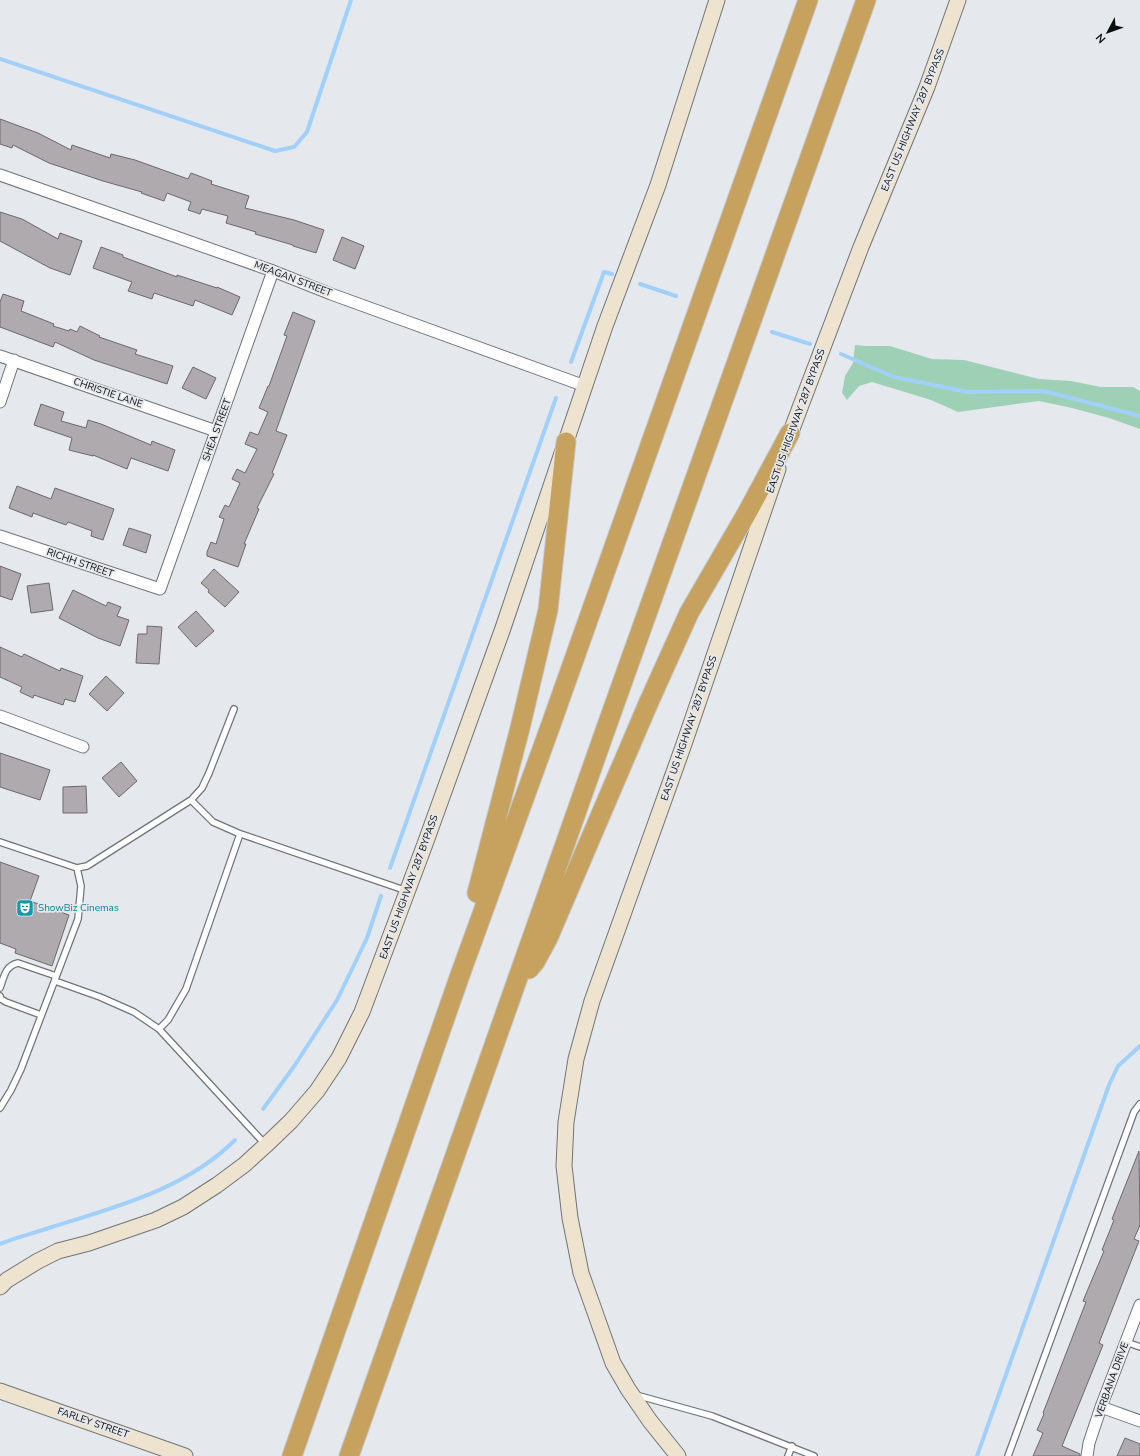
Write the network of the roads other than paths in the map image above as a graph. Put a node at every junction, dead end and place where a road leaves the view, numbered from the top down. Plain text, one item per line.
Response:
1 (718, 0) edge
2 (808, 0) edge
3 (866, 0) edge
4 (958, 0) edge
5 (0, 175) edge
6 (273, 271) junction
7 (0, 356) edge
8 (14, 360) junction
9 (585, 386) junction
10 (0, 402) edge
11 (216, 431) junction
12 (790, 433) junction
13 (566, 442) junction
14 (0, 536) edge
15 (160, 590) joint
16 (234, 709) dead end
17 (0, 716) edge
18 (83, 747) dead end
19 (191, 800) junction
20 (240, 834) junction
21 (0, 842) edge
22 (77, 868) junction
23 (407, 891) junction
24 (56, 979) junction
25 (515, 986) junction
26 (0, 988) edge
27 (0, 996) edge
28 (41, 1015) junction
29 (159, 1029) junction
30 (415, 1104) junction
31 (1140, 1104) edge
32 (0, 1108) edge
33 (266, 1145) junction
34 (0, 1287) edge
35 (1140, 1306) edge
36 (1126, 1342) junction
37 (1140, 1347) edge
38 (0, 1391) edge
39 (632, 1394) junction
40 (1101, 1407) junction
41 (1140, 1421) edge
42 (792, 1446) junction
43 (185, 1456) edge
44 (292, 1456) edge
45 (349, 1456) edge
46 (678, 1456) edge
47 (788, 1456) edge
48 (814, 1456) edge
49 (1008, 1456) edge
50 (1087, 1456) edge

1 - 9 main road, EAST US HIGHWAY 287 BYPASS
2 - 30 highway
3 - 25 highway
4 - 12 main road, EAST US HIGHWAY 287 BYPASS
5 - 6 street, MEAGAN STREET
6 - 9 street, MEAGAN STREET
6 - 11 street, SHEA STREET
7 - 8 street, CHRISTIE LANE
8 - 10 street
8 - 11 street, CHRISTIE LANE
9 - 13 main road, EAST US HIGHWAY 287 BYPASS
11 - 15 street, SHEA STREET
12 - 25 highway
12 - 39 main road, EAST US HIGHWAY 287 BYPASS
13 - 23 main road, EAST US HIGHWAY 287 BYPASS
13 - 30 highway
14 - 15 street, RICHH STREET
16 - 19 lane
17 - 18 street
19 - 20 lane
19 - 22 lane
20 - 23 lane
20 - 29 lane
21 - 22 lane
22 - 24 lane
23 - 33 main road, EAST US HIGHWAY 287 BYPASS
24 - 26 lane
24 - 28 lane
24 - 29 lane
25 - 45 highway
27 - 28 lane
28 - 32 lane
29 - 33 lane
30 - 44 highway
31 - 49 lane
33 - 34 main road, EAST US HIGHWAY 287 BYPASS
35 - 36 street, VERBANA DRIVE
36 - 37 lane
36 - 40 street, VERBANA DRIVE
38 - 43 main road, FARLEY STREET
39 - 42 lane
39 - 46 main road, EAST US HIGHWAY 287 BYPASS
40 - 41 street
40 - 50 street, VERBANA DRIVE
42 - 47 lane
42 - 48 lane

